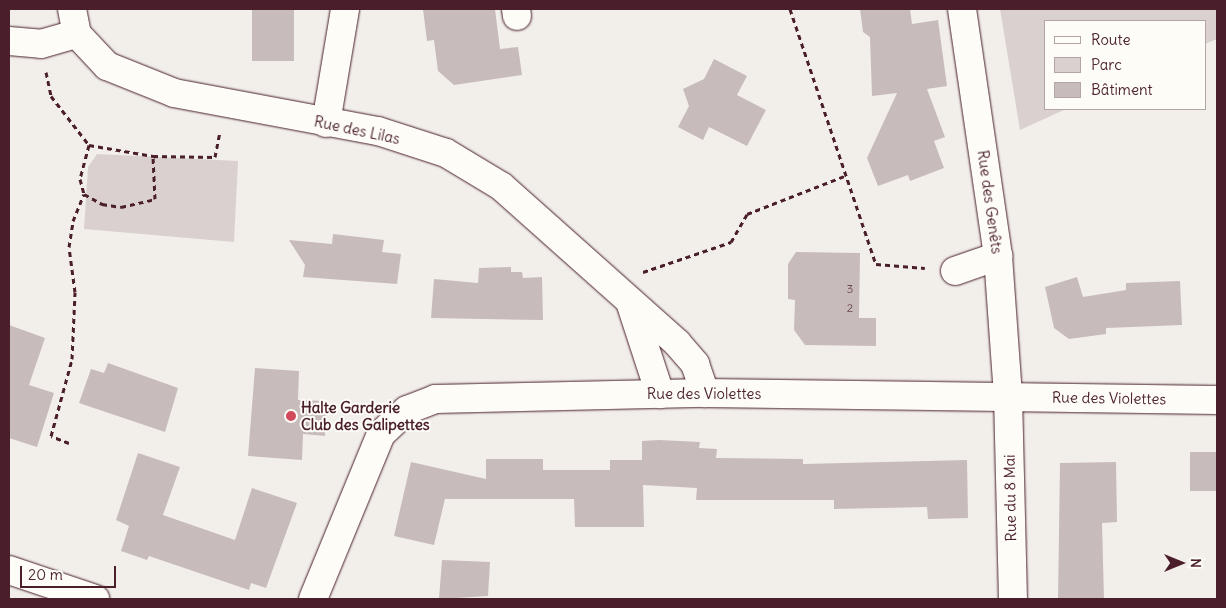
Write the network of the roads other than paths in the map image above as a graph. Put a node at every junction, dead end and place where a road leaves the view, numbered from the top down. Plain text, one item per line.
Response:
1 (345, 9) edge
2 (962, 9) edge
3 (75, 22) edge
4 (9, 41) edge
5 (326, 123) junction
6 (998, 256) junction
7 (955, 271) road end
8 (620, 292) junction
9 (705, 393) junction
10 (660, 394) junction
11 (1008, 396) junction
12 (1217, 400) edge
13 (9, 570) edge
14 (95, 599) edge
15 (313, 599) edge
16 (1013, 599) edge

1 - 5 street
2 - 6 street, Rue des Genêts
3 - 4 street
3 - 5 street, Rue des Lilas
5 - 8 street, Rue des Lilas
6 - 7 street
6 - 11 street, Rue des Genêts
8 - 9 street, Rue des Lilas
8 - 10 street
9 - 10 street, Rue des Violettes
9 - 11 street, Rue des Violettes
10 - 15 street, Rue des Violettes
11 - 12 street, Rue des Violettes
11 - 16 street, Rue du 8 Mai
13 - 14 street

